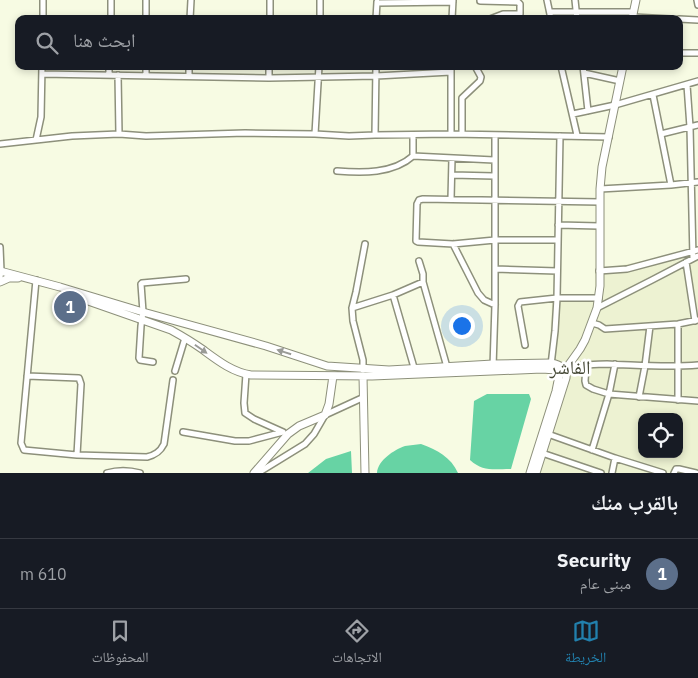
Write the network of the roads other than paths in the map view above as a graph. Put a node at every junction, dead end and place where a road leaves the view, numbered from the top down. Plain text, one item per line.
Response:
1 (43, 0) edge
2 (111, 0) edge
3 (146, 0) edge
4 (191, 0) edge
5 (270, 0) edge
6 (320, 0) edge
7 (547, 0) edge
8 (575, 0) edge
9 (636, 0) edge
10 (697, 0) edge
11 (377, 1) edge
12 (453, 1) edge
13 (480, 1) dead end
14 (503, 2) junction
15 (698, 5) edge
16 (576, 11) junction
17 (550, 12) junction
18 (503, 14) joint
19 (43, 15) edge
20 (111, 15) edge
21 (146, 15) edge
22 (190, 15) edge
23 (270, 15) edge
24 (320, 15) edge
25 (376, 15) edge
26 (452, 15) edge
27 (550, 15) edge
28 (576, 15) edge
29 (622, 15) edge
30 (633, 15) edge
31 (683, 19) edge
32 (698, 20) edge
33 (683, 53) edge
34 (698, 53) edge
35 (42, 70) edge
36 (109, 70) edge
37 (146, 70) edge
38 (189, 70) edge
39 (269, 70) edge
40 (319, 70) edge
41 (376, 70) edge
42 (440, 70) edge
43 (451, 70) edge
44 (477, 70) edge
45 (562, 70) edge
46 (584, 70) edge
47 (622, 70) edge
48 (42, 74) junction
49 (584, 74) junction
50 (109, 75) junction
51 (118, 75) junction
52 (146, 76) junction
53 (189, 76) junction
54 (376, 76) junction
55 (319, 77) junction
56 (269, 78) junction
57 (620, 81) junction
58 (698, 81) edge
59 (687, 85) junction
60 (653, 95) junction
61 (615, 105) junction
62 (588, 111) junction
63 (573, 114) junction
64 (698, 125) edge
65 (690, 127) junction
66 (119, 134) junction
67 (314, 134) junction
68 (451, 134) junction
69 (462, 134) junction
70 (661, 134) junction
71 (375, 135) junction
72 (413, 135) junction
73 (495, 135) junction
74 (577, 135) junction
75 (560, 136) junction
76 (609, 137) junction
77 (36, 140) junction
78 (0, 144) edge
79 (412, 156) junction
80 (452, 158) junction
81 (494, 160) junction
82 (337, 170) dead end
83 (452, 175) junction
84 (494, 176) junction
85 (691, 182) junction
86 (698, 182) edge
87 (671, 185) junction
88 (600, 189) junction
89 (451, 199) junction
90 (495, 200) junction
91 (559, 201) junction
92 (600, 202) junction
93 (558, 225) junction
94 (599, 226) junction
95 (495, 240) junction
96 (558, 240) junction
97 (365, 244) dead end
98 (453, 244) junction
99 (0, 247) edge
100 (696, 251) edge
101 (696, 257) edge
102 (419, 261) dead end
103 (686, 262) junction
104 (495, 269) junction
105 (599, 270) junction
106 (558, 271) junction
107 (0, 273) edge
108 (186, 279) dead end
109 (35, 281) junction
110 (0, 282) edge
111 (423, 282) junction
112 (393, 295) junction
113 (557, 298) junction
114 (599, 298) junction
115 (495, 305) junction
116 (352, 308) junction
117 (597, 308) junction
118 (143, 316) junction
119 (696, 320) edge
120 (592, 323) junction
121 (678, 324) junction
122 (650, 326) junction
123 (185, 338) junction
124 (525, 345) dead end
125 (152, 362) dead end
126 (316, 362) junction
127 (615, 364) junction
128 (698, 365) edge
129 (551, 366) junction
130 (586, 366) junction
131 (645, 366) junction
132 (335, 367) junction
133 (447, 367) junction
134 (678, 367) junction
135 (493, 368) junction
136 (458, 369) junction
137 (175, 370) dead end
138 (564, 370) junction
139 (415, 371) junction
140 (363, 373) junction
141 (246, 374) junction
142 (315, 375) junction
143 (27, 376) junction
144 (333, 376) junction
145 (173, 380) dead end
146 (609, 394) junction
147 (639, 397) junction
148 (362, 398) junction
149 (678, 400) junction
150 (698, 401) edge
151 (325, 415) junction
152 (183, 432) dead end
153 (285, 433) junction
154 (546, 434) junction
155 (592, 450) junction
156 (542, 453) junction
157 (78, 454) junction
158 (615, 458) junction
159 (535, 472) edge
160 (106, 473) edge
161 (140, 473) edge
162 (256, 473) edge
163 (365, 473) edge
164 (601, 473) edge
165 (612, 473) edge
166 (663, 473) edge
167 (674, 473) edge
168 (696, 473) edge

1 - 19 street
2 - 20 street
3 - 21 street
4 - 22 street
5 - 23 street
6 - 24 street
7 - 17 street
8 - 16 street
9 - 30 street
10 - 15 street
11 - 12 street
11 - 25 street
12 - 26 street
13 - 14 street
14 - 18 street
14 - 18 street
16 - 17 street
16 - 28 street
16 - 29 street
17 - 27 street
31 - 32 street
33 - 34 street
35 - 48 street
36 - 50 street
37 - 52 street
38 - 53 street
39 - 56 street
40 - 55 street
41 - 54 street
42 - 54 street
43 - 68 street
44 - 69 street
45 - 63 street
46 - 49 street
47 - 57 street
48 - 50 street
48 - 77 street
49 - 57 street
49 - 62 street
50 - 51 street
51 - 52 street
51 - 66 street
52 - 53 street
53 - 56 street
54 - 55 street
54 - 71 street
55 - 56 street
55 - 67 street
57 - 61 street
58 - 59 street
59 - 60 street
59 - 65 street
60 - 61 street
60 - 70 street
61 - 62 street
61 - 76 street
62 - 63 street
63 - 74 street
64 - 65 street
65 - 70 street
65 - 85 street
66 - 67 street
66 - 77 street
67 - 71 street
68 - 69 street
68 - 72 street
69 - 73 street
70 - 87 street
71 - 72 street
72 - 79 street
73 - 75 street
73 - 81 street
74 - 75 street
74 - 76 street
75 - 91 street
76 - 88 street
77 - 78 street
79 - 80 street
79 - 82 street
80 - 81 street
80 - 83 street
81 - 84 street
83 - 84 street
83 - 89 street
84 - 90 street
85 - 86 street
85 - 87 street
85 - 100 street
87 - 88 street
88 - 92 street
89 - 90 street
89 - 98 street
90 - 91 street
90 - 95 street
91 - 92 street
91 - 93 street
92 - 94 street
93 - 94 street
93 - 96 street
94 - 105 street
95 - 96 street
95 - 98 street
95 - 104 street
96 - 106 street
97 - 116 street
98 - 115 street
99 - 107 street
100 - 101 street
100 - 105 street
101 - 103 street
102 - 111 street
103 - 117 street
103 - 119 street
104 - 106 street
104 - 115 street
105 - 114 street
106 - 113 street
107 - 109 street
108 - 118 street
109 - 110 street
109 - 118 street
109 - 143 street
111 - 112 street
111 - 133 street
112 - 116 street
112 - 139 street
113 - 114 street
113 - 124 street
113 - 129 street
114 - 117 street
115 - 135 street
116 - 140 street
117 - 120 street
118 - 123 street
118 - 125 street
126 -> 118 street
119 - 121 street
120 - 122 street
120 - 138 street
121 - 122 street
121 - 134 street
122 - 131 street
123 - 137 street
123 -> 141 street
126 - 132 street
126 - 142 street
127 - 130 street
127 - 131 street
127 - 146 street
128 - 134 street
129 - 135 street
129 - 138 street
130 - 138 street
130 - 146 street
131 - 134 street
131 - 147 street
132 - 140 street
132 - 144 street
133 - 136 street
133 - 139 street
134 - 149 street
135 - 136 street
136 - 139 street
138 - 154 street
139 - 140 street
140 - 144 street
140 - 148 street
141 - 142 street
141 - 153 street
142 - 144 street
143 - 157 street
143 - 157 street
144 - 151 street
145 - 157 street
146 - 147 street
146 - 155 street
147 - 149 street
148 - 151 street
148 - 163 street
149 - 150 street
151 - 153 street
151 - 162 street
152 - 153 street
153 - 162 street
154 - 155 street
154 - 156 street
154 - 159 street
155 - 158 street
156 - 159 street
156 - 164 street
158 - 165 street
158 - 166 street
160 - 161 street
167 - 168 street

